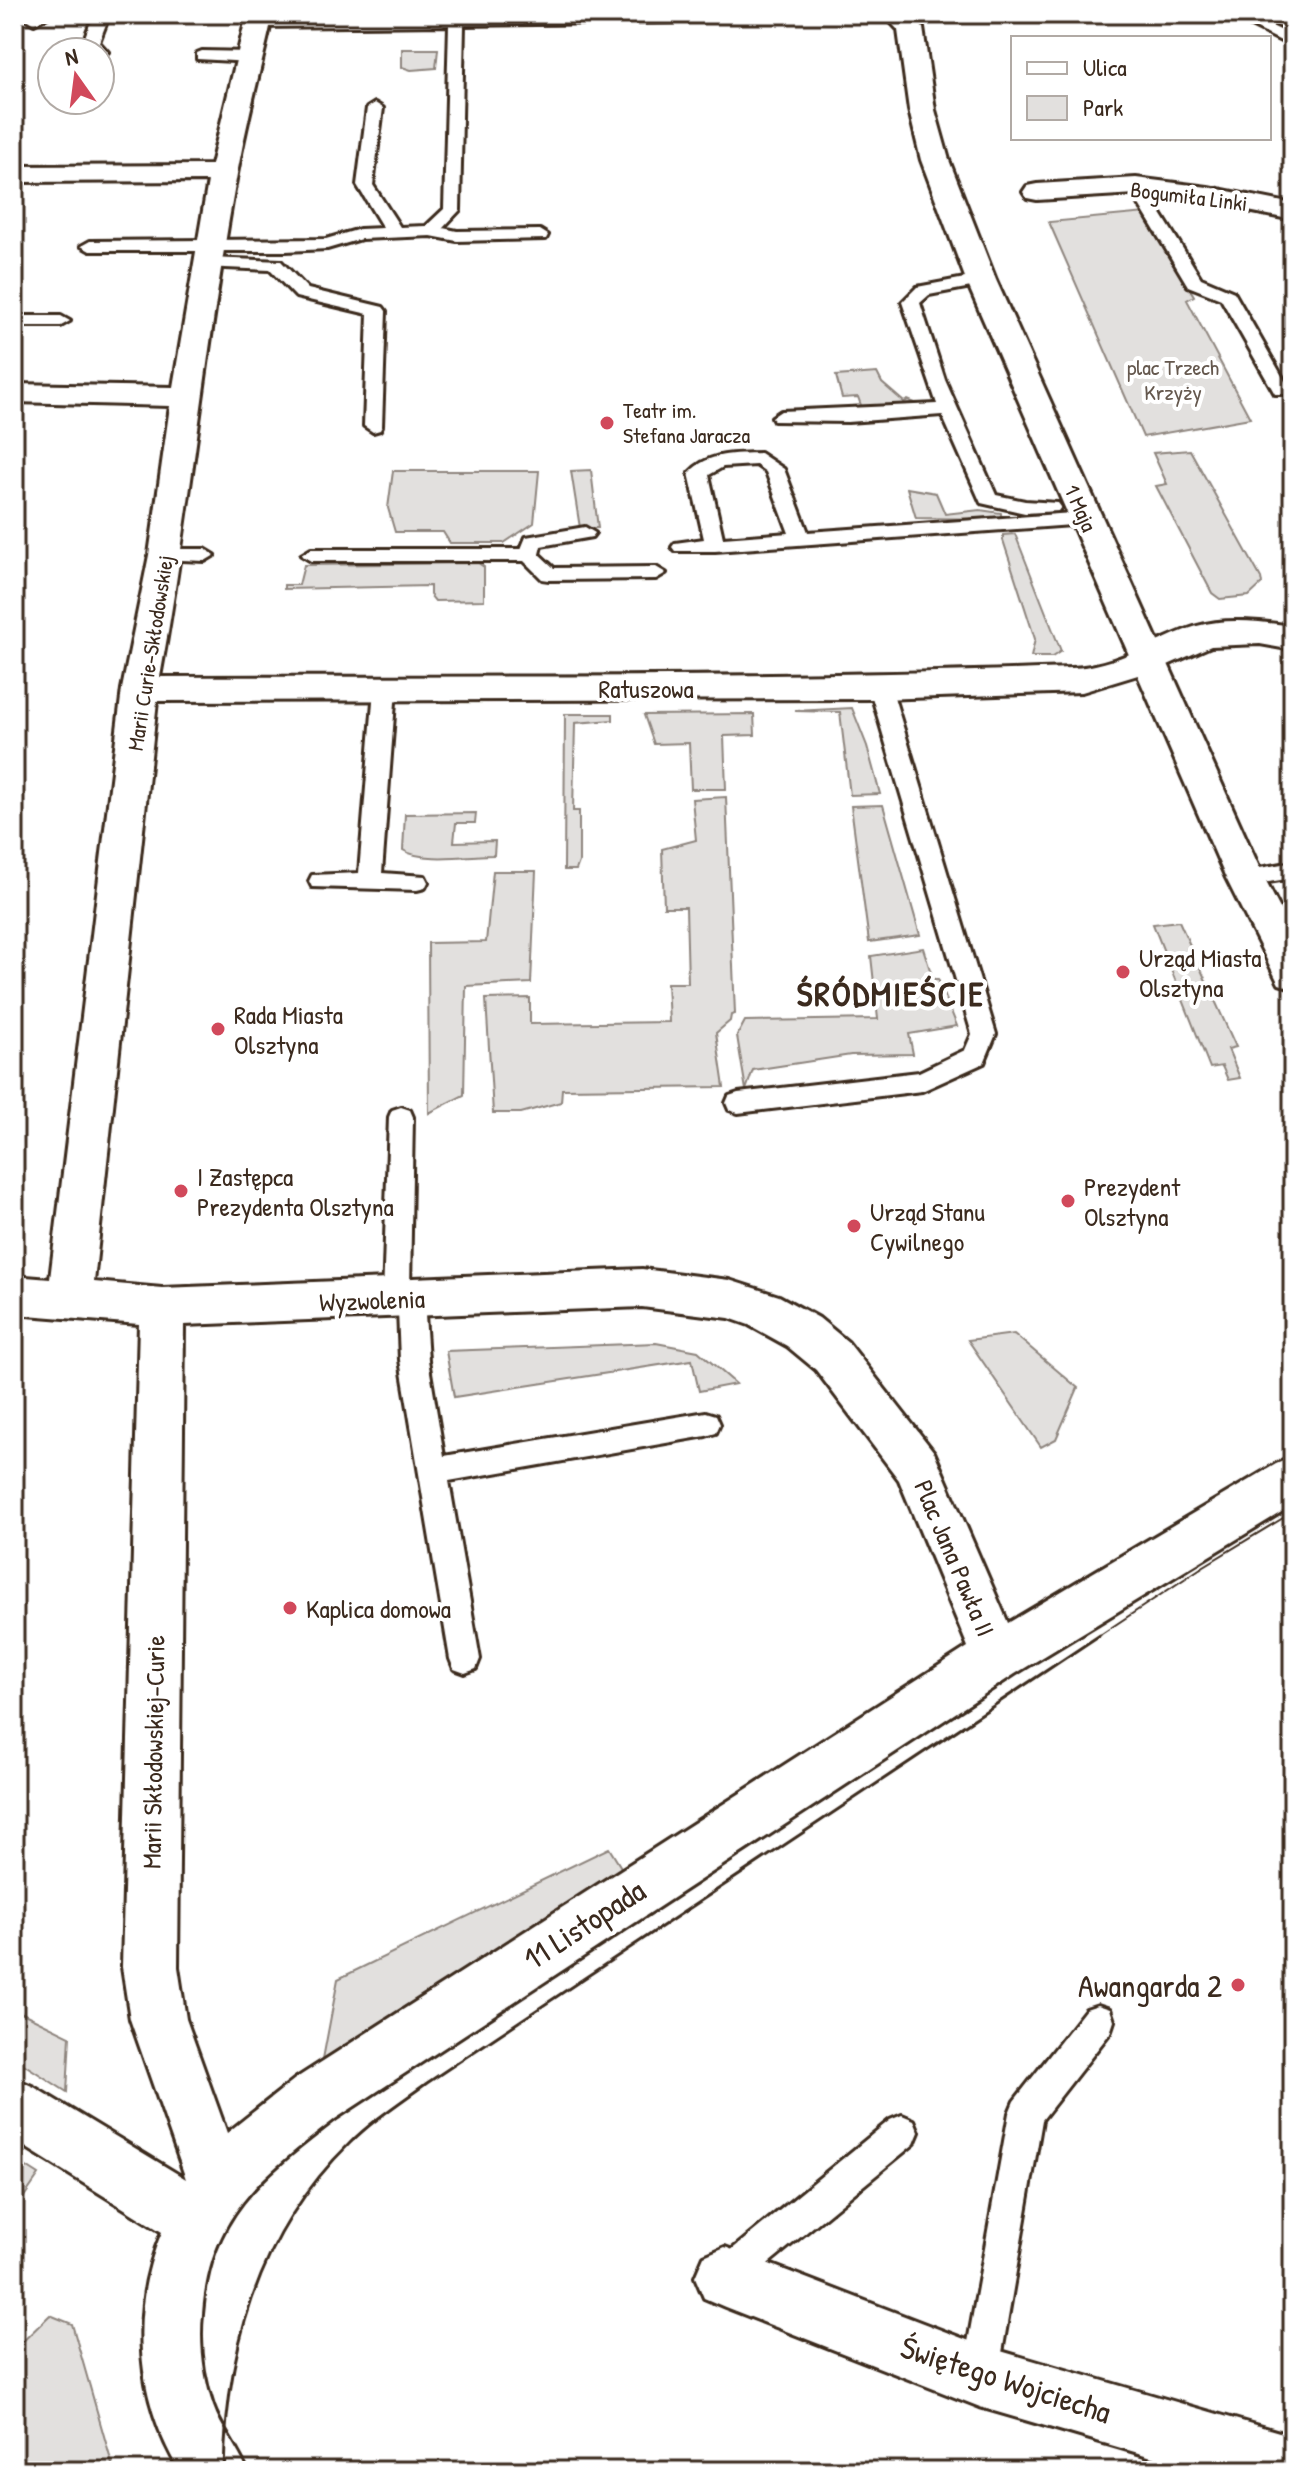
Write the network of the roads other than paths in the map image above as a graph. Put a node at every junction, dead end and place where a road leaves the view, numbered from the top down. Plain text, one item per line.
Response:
1 (1234, 14) edge
2 (259, 18) edge
3 (682, 18) dead end
4 (910, 19) edge
5 (457, 22) junction
6 (98, 24) dead end
7 (93, 36) edge
8 (1293, 42) edge
9 (202, 56) dead end
10 (251, 57) junction
11 (375, 108) dead end
12 (223, 173) junction
13 (14, 174) edge
14 (1136, 186) junction
15 (1037, 192) dead end
16 (1293, 212) edge
17 (431, 231) junction
18 (396, 233) junction
19 (540, 235) dead end
20 (90, 246) dead end
21 (211, 253) junction
22 (981, 280) junction
23 (14, 321) edge
24 (61, 321) dead end
25 (1281, 390) dead end
26 (14, 393) edge
27 (187, 397) junction
28 (948, 409) junction
29 (781, 417) dead end
30 (373, 426) dead end
31 (1083, 512) junction
32 (585, 533) dead end
33 (801, 539) junction
34 (715, 545) junction
35 (682, 547) dead end
36 (166, 555) junction
37 (205, 555) dead end
38 (311, 555) dead end
39 (529, 555) junction
40 (656, 573) dead end
41 (1293, 638) edge
42 (1149, 660) junction
43 (880, 687) junction
44 (140, 689) junction
45 (385, 689) junction
46 (1293, 870) edge
47 (1245, 878) junction
48 (320, 881) dead end
49 (370, 882) junction
50 (417, 882) dead end
51 (1293, 973) edge
52 (738, 1103) dead end
53 (401, 1117) dead end
54 (14, 1295) edge
55 (70, 1298) junction
56 (403, 1299) junction
57 (729, 1299) joint
58 (162, 1307) junction
59 (706, 1424) dead end
60 (433, 1471) junction
61 (1293, 1479) edge
62 (997, 1657) junction
63 (465, 1659) dead end
64 (1098, 2021) dead end
65 (14, 2107) edge
66 (902, 2132) dead end
67 (207, 2203) junction
68 (725, 2277) joint
69 (980, 2376) junction
70 (1293, 2467) edge
71 (216, 2471) edge

1 - 8 lane
2 - 5 lane
2 - 10 street, Marii Curie-Skłodowskiej
3 - 5 lane
4 - 22 street, 1 Maja
5 - 17 lane
6 - 7 lane
9 - 10 lane
10 - 12 street, Marii Curie-Skłodowskiej
11 - 18 lane
12 - 13 street
12 - 21 street, Marii Curie-Skłodowskiej
14 - 15 street, Bogumiła Linki
14 - 16 street, Bogumiła Linki
14 - 25 lane
17 - 18 lane
17 - 19 lane
18 - 21 lane
20 - 21 lane
21 - 27 street, Marii Curie-Skłodowskiej
21 - 30 lane
22 - 28 lane
22 - 31 street, 1 Maja
23 - 24 lane
26 - 27 street
27 - 36 street, Marii Curie-Skłodowskiej
28 - 29 lane
28 - 31 lane
31 - 33 lane
31 - 42 street, 1 Maja
32 - 39 lane
33 - 34 lane
33 - 34 lane
34 - 35 lane
36 - 37 lane
36 - 44 street, Marii Curie-Skłodowskiej
38 - 39 lane
39 - 40 lane
41 - 42 street, Ratuszowa
42 - 43 street, Ratuszowa
42 - 47 street, 1 Maja
43 - 45 street, Ratuszowa
43 - 52 lane
44 - 45 street, Ratuszowa
44 - 55 street, Marii Curie-Skłodowskiej
45 - 49 lane
46 - 47 lane
47 - 51 street, 1 Maja
48 - 49 lane
49 - 50 lane
53 - 56 lane
54 - 55 street, Wyzwolenia
55 - 58 street, Wyzwolenia
56 - 57 street, Wyzwolenia
56 - 58 street, Wyzwolenia
56 - 60 lane
57 - 62 street, Plac Jana Pawła II
58 - 67 street, Marii Skłodowskiej-Curie
59 - 60 lane
60 - 63 lane
61 - 62 street, Plac Jana Pawła II
62 - 67 street, 11 Listopada
64 - 69 lane
65 - 67 street
66 - 68 lane
67 - 71 street, 11 Listopada
68 - 69 street, Świętego Wojciecha
69 - 70 street, Świętego Wojciecha

